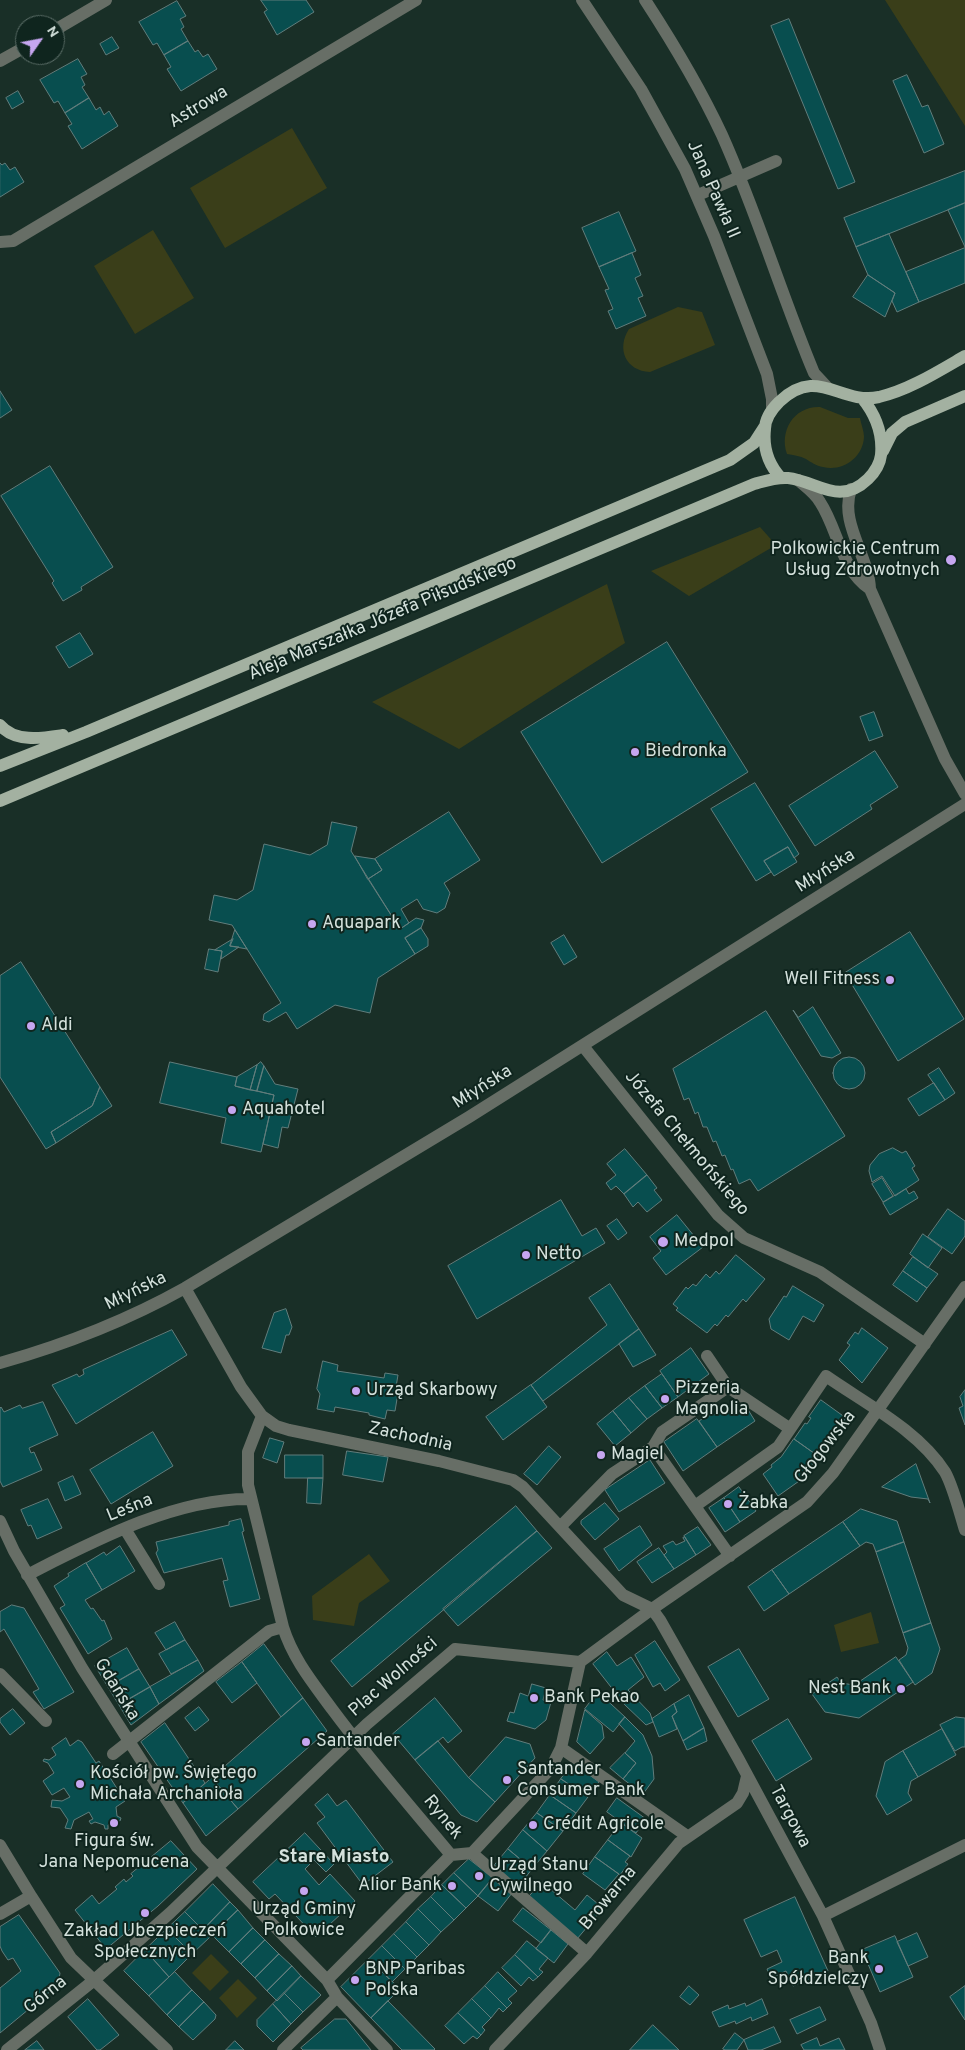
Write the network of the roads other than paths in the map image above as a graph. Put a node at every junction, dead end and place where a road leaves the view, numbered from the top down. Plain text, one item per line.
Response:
1 (106, 0) edge
2 (416, 0) edge
3 (582, 0) edge
4 (645, 0) edge
5 (65, 24) edge
6 (15, 53) edge
7 (0, 61) edge
8 (776, 161) dead end
9 (740, 177) junction
10 (698, 196) junction
11 (0, 242) edge
12 (965, 356) edge
13 (827, 387) junction
14 (965, 396) edge
15 (862, 398) junction
16 (772, 410) junction
17 (765, 426) junction
18 (880, 458) junction
19 (781, 478) junction
20 (798, 480) junction
21 (851, 489) junction
22 (870, 590) junction
23 (0, 725) edge
24 (86, 732) junction
25 (0, 766) edge
26 (965, 794) edge
27 (0, 801) edge
28 (965, 804) edge
29 (583, 1046) junction
30 (965, 1287) edge
31 (185, 1288) junction
32 (925, 1344) junction
33 (707, 1356) dead end
34 (0, 1363) edge
35 (728, 1386) junction
36 (877, 1411) junction
37 (262, 1416) junction
38 (789, 1428) junction
39 (653, 1447) junction
40 (251, 1498) junction
41 (695, 1506) junction
42 (0, 1521) edge
43 (560, 1527) junction
44 (125, 1529) junction
45 (965, 1530) edge
46 (730, 1556) junction
47 (27, 1575) junction
48 (159, 1584) dead end
49 (652, 1609) junction
50 (283, 1627) junction
51 (580, 1662) junction
52 (0, 1674) edge
53 (46, 1721) dead end
54 (353, 1738) junction
55 (128, 1742) junction
56 (561, 1748) junction
57 (113, 1754) dead end
58 (747, 1776) junction
59 (687, 1836) junction
60 (0, 1845) edge
61 (965, 1845) edge
62 (472, 1853) junction
63 (451, 1855) junction
64 (218, 1867) junction
65 (31, 1896) junction
66 (0, 1914) edge
67 (823, 1916) junction
68 (587, 1953) junction
69 (93, 1980) junction
70 (327, 1980) junction
71 (337, 1997) junction
72 (7, 2050) edge
73 (166, 2050) edge
74 (283, 2050) edge
75 (387, 2050) edge
76 (495, 2050) edge
77 (880, 2050) edge

1 - 5 street
2 - 11 street, Astrowa
3 - 10 street, Jana Pawła II
4 - 9 street, Jana Pawła II
6 - 7 street
8 - 9 street
9 - 10 street
9 - 13 street, Jana Pawła II
10 - 16 street, Jana Pawła II
12 - 15 main road
13 - 15 main road
13 - 16 main road
14 - 18 main road
15 - 18 main road
16 - 17 main road
17 - 19 main road
17 - 24 main road, Aleja Marszałka Józefa Piłsudskiego
18 - 21 main road
19 - 20 main road
19 - 27 main road, Aleja Marszałka Józefa Piłsudskiego
20 - 21 main road
20 - 22 street
21 - 22 street
22 - 26 street
23 - 24 main road
24 - 25 main road, Aleja Marszałka Józefa Piłsudskiego
28 - 29 street, Młyńska
29 - 31 street, Młyńska
29 - 32 street, Józefa Chełmońskiego
30 - 32 street, Głogowska
31 - 34 street, Młyńska
31 - 37 street, Zachodnia
32 - 36 street, Głogowska
33 - 35 street
35 - 38 street
35 - 39 street
36 - 38 street
36 - 45 street
36 - 46 street, Głogowska
37 - 40 street, Rynek
37 - 43 street, Zachodnia
38 - 41 street
39 - 41 street
39 - 43 street
40 - 44 street, Leśna
40 - 50 street, Rynek
41 - 46 street
42 - 47 street, Gdańska
43 - 49 street, Zachodnia
44 - 47 street, Leśna
44 - 48 street
46 - 49 street, Głogowska
47 - 55 street, Gdańska
49 - 51 street
49 - 58 street, Targowa
50 - 54 street, Rynek
50 - 55 street
51 - 54 street, Plac Wolności
51 - 56 street
52 - 53 street
54 - 63 street, Rynek
54 - 64 street
55 - 57 street
55 - 64 street, Gdańska
56 - 59 street
56 - 62 street
58 - 59 street, Browarna
58 - 67 street, Targowa
59 - 68 street, Browarna
60 - 65 street
61 - 67 street
62 - 63 street
62 - 68 street
63 - 70 street, Rynek
64 - 69 street, Górna
64 - 70 street
65 - 66 street
65 - 69 street
67 - 77 street, Targowa
68 - 76 street, Browarna
69 - 72 street, Górna
69 - 73 street
70 - 71 street
71 - 74 street
71 - 75 street

